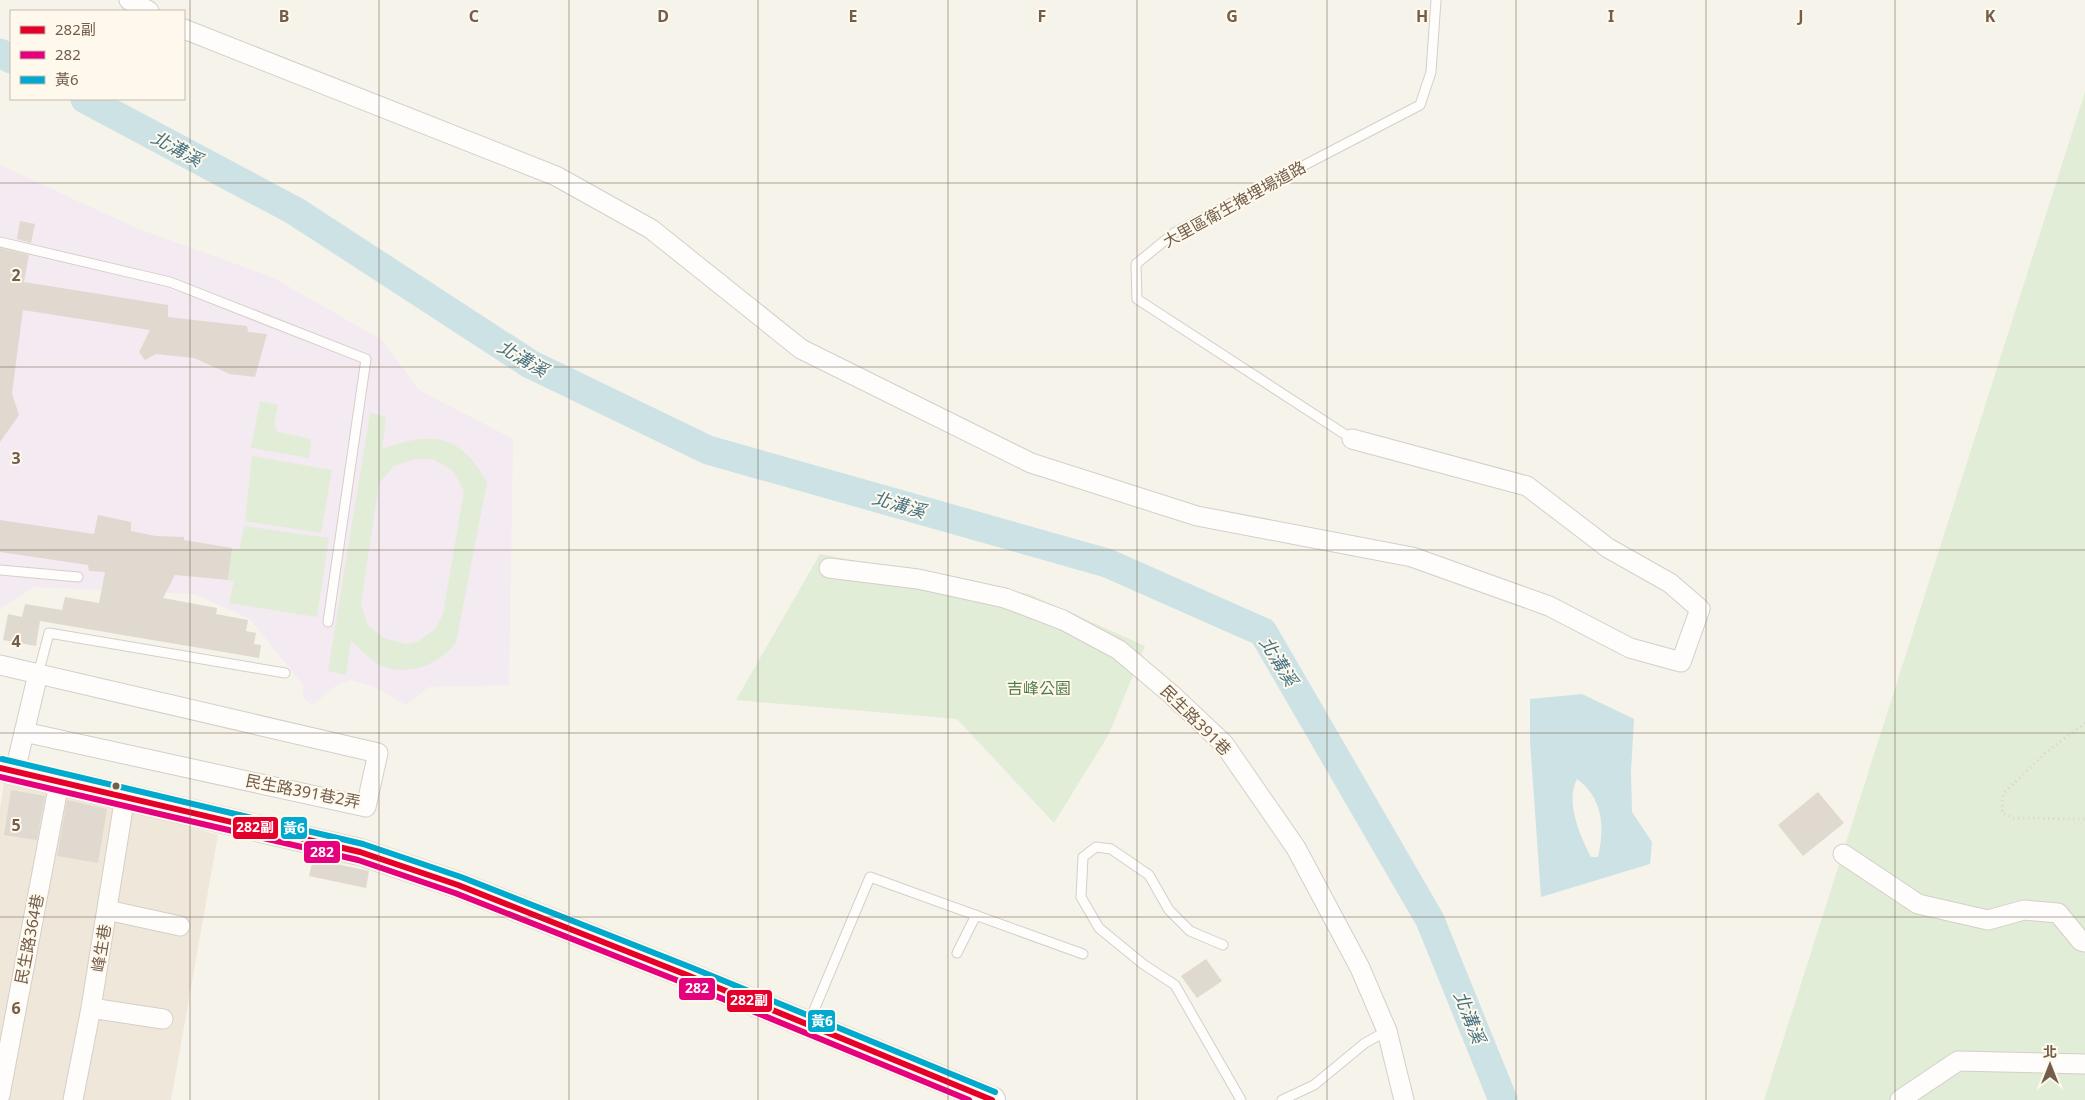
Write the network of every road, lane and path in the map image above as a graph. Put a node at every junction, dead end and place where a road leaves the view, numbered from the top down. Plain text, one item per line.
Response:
1 (129, 0) edge
2 (1436, 0) edge
3 (147, 10) edge
4 (185, 29) edge
5 (0, 242) edge
6 (1352, 439) joint
7 (829, 568) dead end
8 (0, 570) edge
9 (78, 577) dead end
10 (328, 622) dead end
11 (0, 665) edge
12 (285, 673) dead end
13 (38, 674) junction
14 (2085, 722) edge
15 (24, 732) junction
16 (8, 770) edge
17 (59, 783) junction
18 (125, 796) junction
19 (2085, 819) edge
20 (1843, 854) dead end
21 (107, 910) junction
22 (976, 915) junction
23 (180, 926) dead end
24 (2085, 942) edge
25 (1223, 945) dead end
26 (957, 953) dead end
27 (1083, 954) dead end
28 (92, 1008) junction
29 (163, 1020) dead end
30 (808, 1024) junction
31 (1387, 1031) junction
32 (2085, 1064) edge
33 (0, 1095) edge
34 (73, 1100) edge
35 (992, 1100) edge
36 (1241, 1100) edge
37 (1282, 1100) edge
38 (1404, 1100) edge
39 (1900, 1100) edge

1 - 3 street
2 - 6 lane, 大里區衛生掩埋場道路
4 - 6 street
5 - 10 lane
7 - 31 street, 民生路391巷
8 - 9 lane
11 - 13 street
12 - 13 lane
13 - 15 street
13 - 15 street, 民生路391巷2弄
14 - 19 path
15 - 16 street
16 - 17 street
17 - 18 street
17 - 33 street, 民生路364巷
18 - 21 street, 峰生巷
18 - 30 street
20 - 24 street
21 - 23 street
21 - 28 street, 峰生巷
22 - 26 lane
22 - 27 lane
22 - 30 lane
25 - 36 lane
28 - 29 street
28 - 34 street, 峰生巷
30 - 35 street
31 - 37 lane
31 - 38 street, 民生路391巷
32 - 39 street

